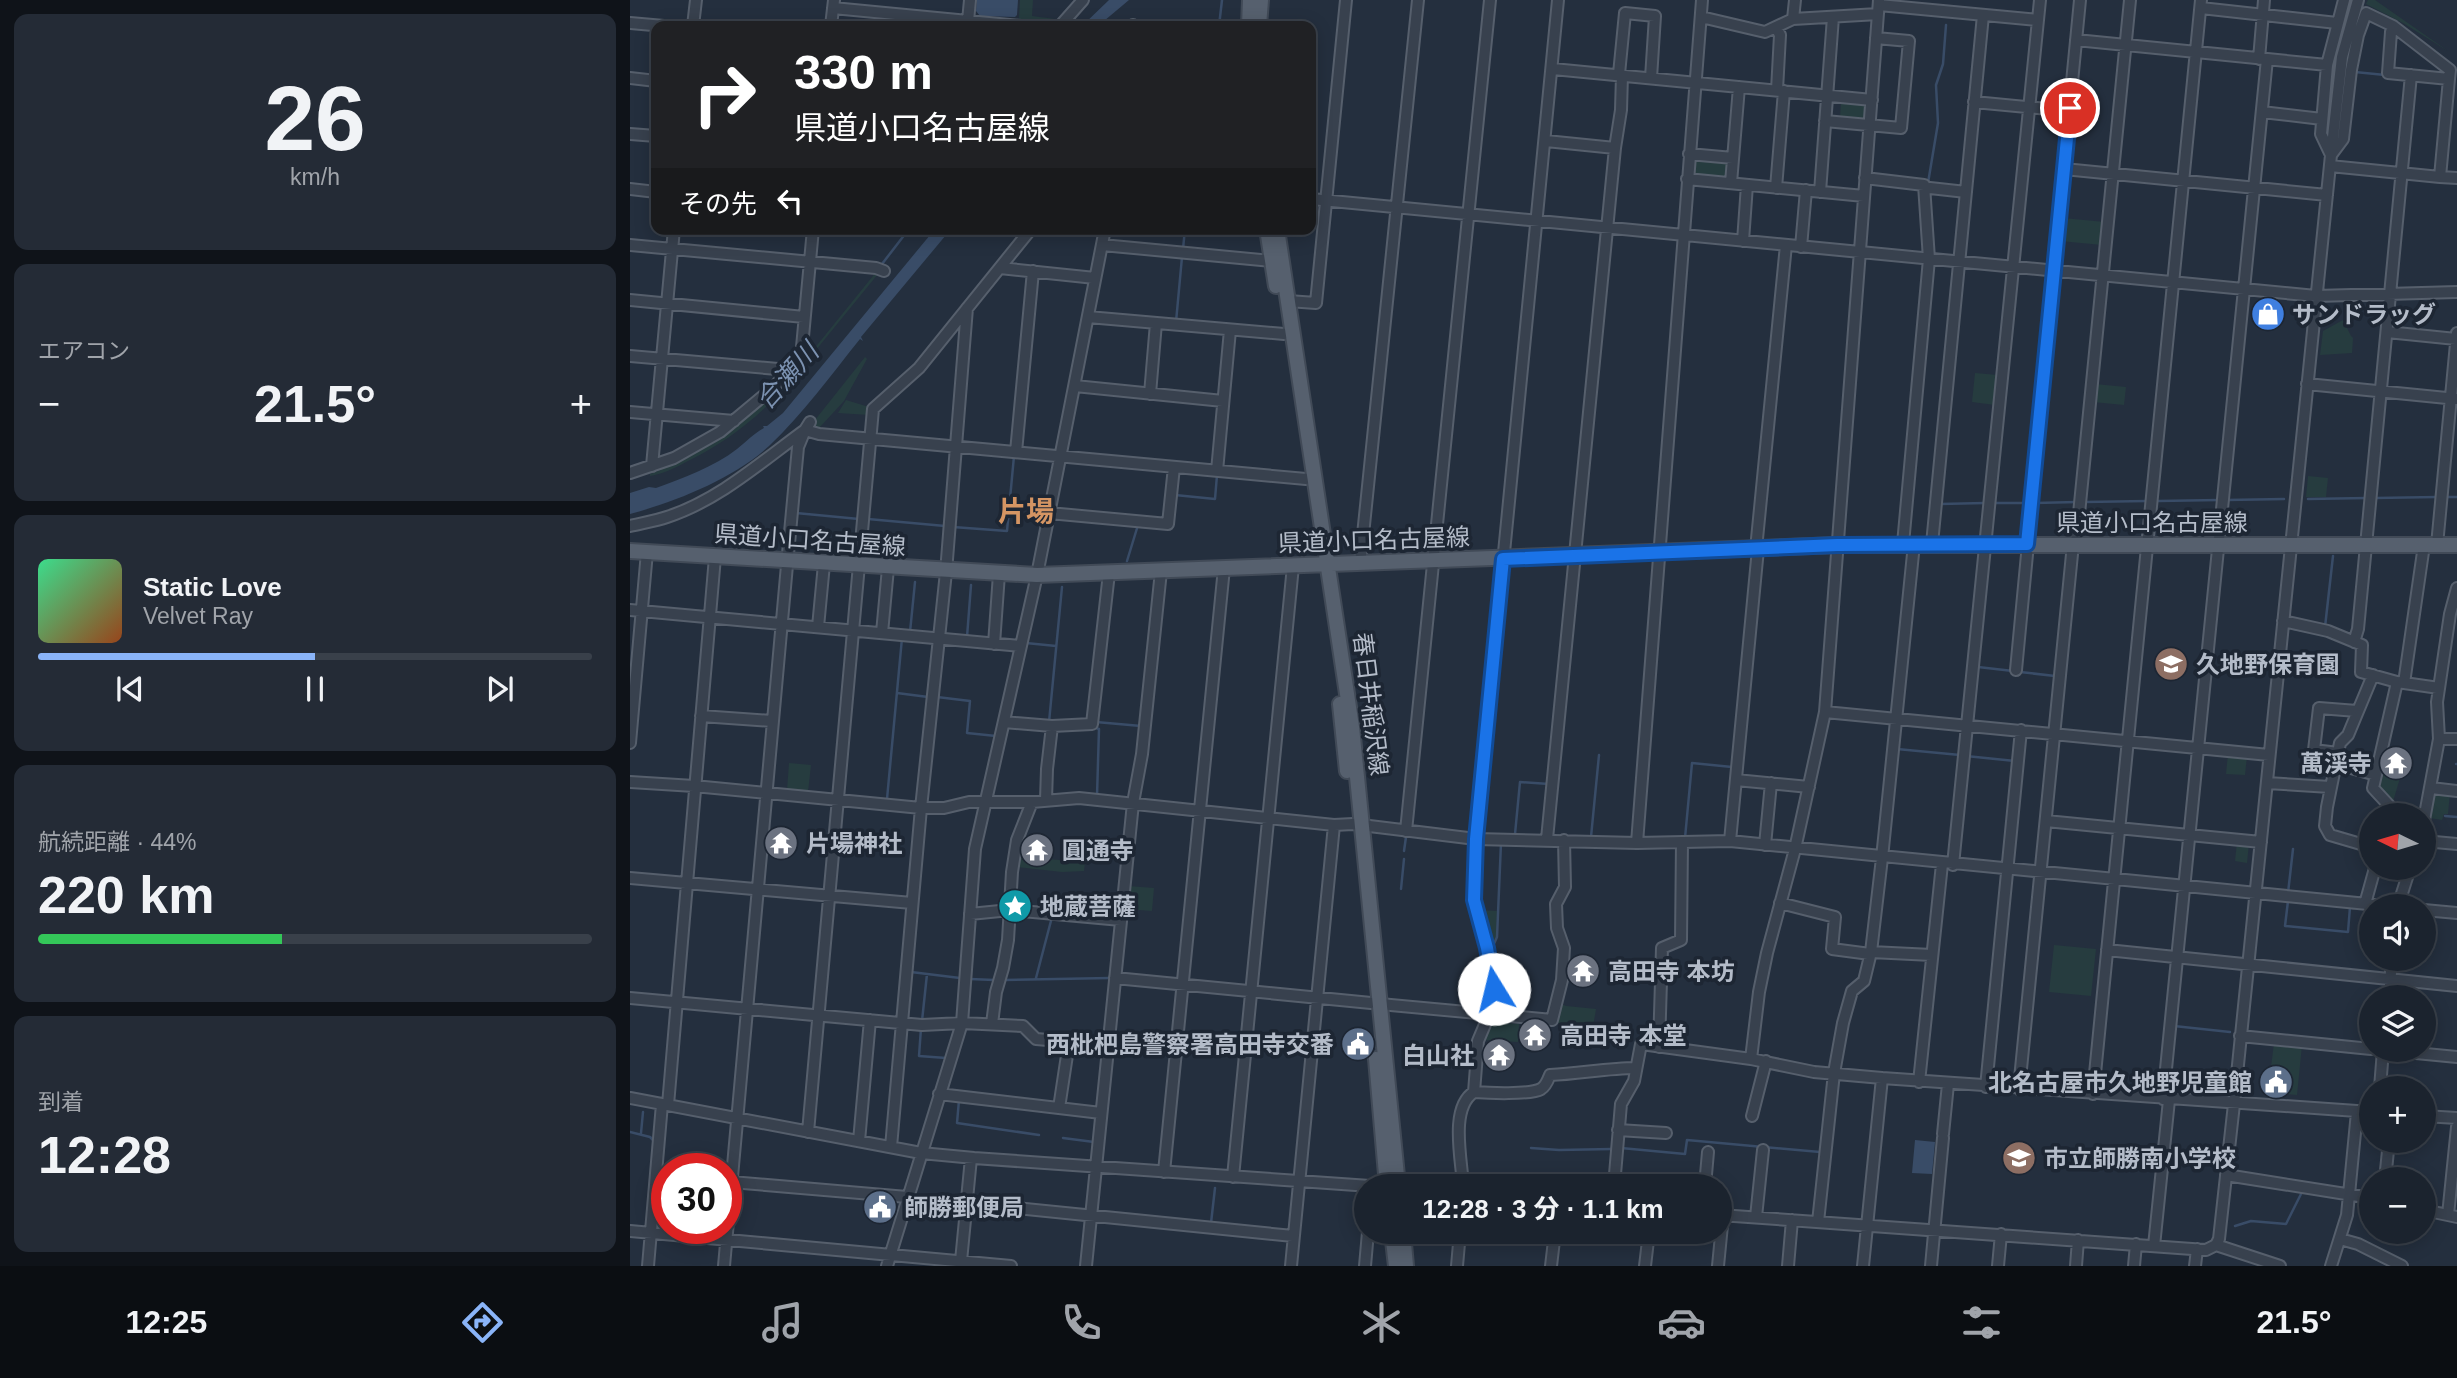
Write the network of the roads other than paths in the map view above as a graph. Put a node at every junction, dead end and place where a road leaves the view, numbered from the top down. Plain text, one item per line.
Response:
1 (696, 0) edge
2 (970, 0) edge
3 (1083, 0) edge
4 (1250, 0) edge
5 (1261, 0) edge
6 (1346, 0) edge
7 (1418, 0) edge
8 (1490, 0) edge
9 (1558, 0) edge
10 (1702, 0) edge
11 (1795, 0) edge
12 (2040, 0) edge
13 (2080, 0) edge
14 (2130, 0) edge
15 (2264, 0) edge
16 (2344, 0) edge
17 (2358, 0) edge
18 (834, 4) edge
19 (2201, 4) edge
20 (1879, 6) edge
21 (1983, 15) junction
22 (2263, 15) junction
23 (1701, 17) junction
24 (1833, 17) junction
25 (1793, 19) junction
26 (2038, 20) junction
27 (694, 21) edge
28 (968, 21) joint
29 (1064, 21) edge
30 (1249, 21) edge
31 (1259, 21) edge
32 (630, 23) edge
33 (2337, 23) junction
34 (651, 25) edge
35 (2393, 26) junction
36 (1776, 27) junction
37 (1876, 38) junction
38 (2076, 40) junction
39 (2126, 45) junction
40 (2196, 53) junction
41 (2263, 59) junction
42 (2327, 65) junction
43 (1553, 69) junction
44 (1620, 74) junction
45 (2411, 75) junction
46 (630, 78) edge
47 (1651, 78) junction
48 (2449, 79) junction
49 (651, 80) edge
50 (1695, 82) junction
51 (1739, 87) junction
52 (1780, 91) junction
53 (1827, 95) junction
54 (1871, 100) junction
55 (1975, 102) junction
56 (2029, 108) junction
57 (2069, 111) junction
58 (2262, 112) junction
59 (2322, 119) junction
60 (1825, 121) junction
61 (1870, 125) junction
62 (630, 134) edge
63 (651, 136) edge
64 (1546, 141) junction
65 (1615, 148) junction
66 (1689, 154) junction
67 (1733, 158) junction
68 (2330, 161) junction
69 (2064, 169) junction
70 (2113, 173) junction
71 (2402, 173) junction
72 (2440, 177) junction
73 (1865, 178) junction
74 (2457, 178) edge
75 (1687, 179) junction
76 (2183, 180) junction
77 (1731, 183) junction
78 (1747, 185) junction
79 (1776, 188) junction
80 (1930, 188) dead end
81 (2253, 188) junction
82 (630, 189) edge
83 (1806, 190) junction
84 (651, 191) edge
85 (1820, 192) junction
86 (1966, 192) junction
87 (2327, 195) junction
88 (1864, 196) junction
89 (1316, 199) edge
90 (1325, 200) junction
91 (1397, 207) junction
92 (1469, 214) junction
93 (1538, 220) junction
94 (1609, 228) junction
95 (673, 235) edge
96 (812, 235) edge
97 (1026, 235) edge
98 (1104, 235) edge
99 (1268, 235) edge
100 (1278, 235) edge
101 (1683, 235) junction
102 (1743, 241) junction
103 (1102, 244) junction
104 (630, 245) edge
105 (1786, 245) junction
106 (1801, 247) junction
107 (672, 249) junction
108 (1859, 252) junction
109 (1929, 259) junction
110 (1272, 261) junction
111 (1959, 261) junction
112 (810, 262) junction
113 (2013, 267) junction
114 (1000, 268) junction
115 (884, 271) dead end
116 (1033, 271) junction
117 (2053, 271) junction
118 (2103, 275) junction
119 (1095, 278) junction
120 (2174, 283) junction
121 (2243, 289) junction
122 (2457, 292) edge
123 (2390, 294) junction
124 (2316, 296) junction
125 (630, 300) edge
126 (1288, 301) junction
127 (667, 303) junction
128 (967, 308) junction
129 (804, 317) junction
130 (1088, 317) junction
131 (1156, 323) junction
132 (1230, 330) junction
133 (2387, 332) junction
134 (2457, 333) edge
135 (1284, 334) junction
136 (2456, 339) edge
137 (630, 356) edge
138 (662, 359) junction
139 (789, 370) junction
140 (2307, 384) junction
141 (1075, 386) junction
142 (2381, 391) junction
143 (1150, 394) junction
144 (2454, 399) edge
145 (1223, 401) junction
146 (630, 412) edge
147 (657, 414) junction
148 (734, 421) junction
149 (807, 426) junction
150 (870, 439) junction
151 (956, 446) junction
152 (1016, 452) junction
153 (1060, 456) junction
154 (652, 466) junction
155 (1174, 467) junction
156 (1217, 471) junction
157 (630, 473) edge
158 (1306, 479) junction
159 (1049, 513) junction
160 (630, 526) edge
161 (1909, 544) junction
162 (1932, 544) junction
163 (1985, 544) junction
164 (2028, 544) junction
165 (2075, 544) junction
166 (2147, 544) junction
167 (2291, 544) junction
168 (1837, 545) junction
169 (2218, 545) junction
170 (2366, 545) junction
171 (2430, 545) junction
172 (2457, 545) edge
173 (1757, 549) junction
174 (630, 551) edge
175 (647, 552) junction
176 (1659, 552) junction
177 (1574, 555) junction
178 (715, 557) junction
179 (1503, 559) junction
180 (787, 561) junction
181 (1432, 561) junction
182 (824, 564) junction
183 (1360, 564) junction
184 (1324, 565) junction
185 (859, 566) junction
186 (1293, 566) junction
187 (888, 568) junction
188 (1224, 568) junction
189 (1161, 571) junction
190 (946, 572) junction
191 (1109, 573) junction
192 (999, 574) junction
193 (1037, 575) junction
194 (2457, 588) edge
195 (630, 610) edge
196 (642, 611) junction
197 (710, 617) junction
198 (2283, 621) junction
199 (781, 624) junction
200 (818, 627) junction
201 (852, 630) junction
202 (882, 633) junction
203 (939, 638) junction
204 (2354, 642) junction
205 (994, 643) junction
206 (1020, 646) junction
207 (2445, 649) junction
208 (2457, 650) edge
209 (2016, 670) dead end
210 (2373, 675) junction
211 (2401, 682) junction
212 (2439, 688) junction
213 (2357, 710) junction
214 (1825, 712) junction
215 (701, 716) junction
216 (1897, 719) junction
217 (772, 721) junction
218 (1004, 722) junction
219 (1967, 725) junction
220 (1052, 726) junction
221 (2021, 730) junction
222 (2054, 734) junction
223 (2439, 738) junction
224 (2457, 738) edge
225 (2127, 741) junction
226 (630, 743) edge
227 (2198, 748) junction
228 (2269, 755) junction
229 (2337, 759) junction
230 (2376, 775) junction
231 (1736, 780) junction
232 (630, 782) edge
233 (1771, 783) junction
234 (2267, 783) junction
235 (694, 786) junction
236 (1809, 787) junction
237 (2330, 787) junction
238 (2431, 788) junction
239 (2457, 791) edge
240 (766, 793) junction
241 (838, 799) junction
242 (1046, 800) junction
243 (985, 802) junction
244 (1032, 802) junction
245 (1133, 803) junction
246 (2386, 803) edge
247 (2427, 803) edge
248 (920, 808) junction
249 (1200, 811) junction
250 (1268, 818) junction
251 (2046, 821) junction
252 (1334, 825) junction
253 (1358, 825) junction
254 (2119, 828) junction
255 (1406, 831) junction
256 (2189, 835) junction
257 (1476, 839) junction
258 (1546, 839) junction
259 (1564, 840) junction
260 (1730, 841) junction
261 (1682, 842) junction
262 (2260, 842) junction
263 (2436, 842) edge
264 (1637, 843) junction
265 (2359, 844) edge
266 (2457, 844) edge
267 (1765, 845) junction
268 (1796, 849) junction
269 (1882, 858) junction
270 (1948, 864) junction
271 (2007, 870) junction
272 (2041, 873) junction
273 (630, 878) edge
274 (2114, 879) junction
275 (687, 883) junction
276 (2184, 886) junction
277 (757, 890) junction
278 (2255, 892) junction
279 (829, 896) junction
280 (912, 903) junction
281 (1780, 903) junction
282 (2359, 903) edge
283 (1010, 910) junction
284 (2436, 911) edge
285 (970, 914) junction
286 (2457, 914) edge
287 (1121, 920) junction
288 (2107, 950) junction
289 (1870, 953) junction
290 (1932, 956) junction
291 (2177, 959) junction
292 (2248, 965) junction
293 (2391, 971) edge
294 (1115, 978) junction
295 (2390, 979) junction
296 (1183, 985) junction
297 (2390, 985) edge
298 (2457, 986) edge
299 (1251, 991) junction
300 (1317, 997) junction
301 (630, 998) edge
302 (677, 1002) junction
303 (1376, 1003) junction
304 (747, 1008) junction
305 (819, 1015) junction
306 (1491, 1015) junction
307 (870, 1020) junction
308 (902, 1023) junction
309 (962, 1023) junction
310 (992, 1024) junction
311 (2240, 1036) junction
312 (1069, 1042) junction
313 (1108, 1045) junction
314 (1659, 1047) junction
315 (2359, 1048) edge
316 (2436, 1055) edge
317 (2457, 1057) edge
318 (1751, 1059) junction
319 (1766, 1061) junction
320 (1636, 1068) junction
321 (1833, 1073) junction
322 (1882, 1078) junction
323 (1919, 1082) junction
324 (1948, 1084) junction
325 (1986, 1087) junction
326 (2020, 1089) junction
327 (1474, 1092) junction
328 (939, 1094) junction
329 (2093, 1094) junction
330 (630, 1098) edge
331 (2166, 1099) junction
332 (2234, 1104) junction
333 (665, 1105) junction
334 (1059, 1108) junction
335 (2357, 1112) joint
336 (1101, 1113) junction
337 (1752, 1116) dead end
338 (2436, 1117) edge
339 (737, 1118) junction
340 (2457, 1118) edge
341 (2457, 1126) edge
342 (1618, 1130) junction
343 (808, 1132) junction
344 (1666, 1133) dead end
345 (859, 1141) junction
346 (891, 1147) junction
347 (1763, 1150) dead end
348 (1708, 1152) dead end
349 (734, 1153) edge
350 (921, 1153) junction
351 (971, 1158) junction
352 (1096, 1167) junction
353 (1164, 1171) junction
354 (1386, 1174) edge
355 (1397, 1174) edge
356 (1462, 1174) edge
357 (1615, 1174) edge
358 (1705, 1174) edge
359 (2226, 1175) junction
360 (1233, 1177) junction
361 (1298, 1182) junction
362 (742, 1183) edge
363 (1354, 1185) edge
364 (2350, 1193) junction
365 (2359, 1195) edge
366 (907, 1197) junction
367 (967, 1203) junction
368 (1091, 1216) junction
369 (1732, 1216) edge
370 (2453, 1216) edge
371 (1756, 1217) junction
372 (1792, 1220) junction
373 (1818, 1222) junction
374 (1867, 1225) junction
375 (1934, 1230) junction
376 (630, 1231) edge
377 (650, 1233) junction
378 (2001, 1234) junction
379 (1293, 1236) junction
380 (2340, 1239) junction
381 (2078, 1240) junction
382 (742, 1241) edge
383 (726, 1244) edge
384 (1367, 1244) edge
385 (1393, 1244) edge
386 (1404, 1244) edge
387 (1459, 1244) edge
388 (1554, 1244) edge
389 (1647, 1244) edge
390 (1720, 1244) edge
391 (2136, 1244) junction
392 (2216, 1245) junction
393 (2154, 1246) junction
394 (2197, 1249) junction
395 (891, 1254) junction
396 (961, 1261) junction
397 (2275, 1265) edge
398 (648, 1266) edge
399 (724, 1266) edge
400 (887, 1266) edge
401 (1011, 1266) edge
402 (1086, 1266) edge
403 (1291, 1266) edge
404 (1365, 1266) edge
405 (1396, 1266) edge
406 (1406, 1266) edge
407 (1458, 1266) edge
408 (1551, 1266) edge
409 (1645, 1266) edge
410 (1718, 1266) edge
411 (1788, 1266) edge
412 (1863, 1266) edge
413 (1931, 1266) edge
414 (1998, 1266) edge
415 (2076, 1266) edge
416 (2134, 1266) edge
417 (2195, 1266) edge
418 (2330, 1266) edge
419 (2402, 1266) edge

1 - 27 street
2 - 28 street
3 - 29 street
4 - 30 main road
5 - 31 main road
6 - 90 street
7 - 91 street
8 - 92 street
9 - 43 street
10 - 23 street
11 - 25 street
12 - 26 street
13 - 38 street
14 - 39 street
15 - 22 street
16 - 33 street
17 - 68 street
18 - 28 street
19 - 22 street
19 - 40 street
20 - 21 street
20 - 24 street
20 - 37 street
21 - 26 street
21 - 55 street
22 - 33 street
22 - 41 street
23 - 36 street
23 - 50 street
24 - 25 street
24 - 53 street
25 - 36 street
26 - 56 street
32 - 34 street
33 - 42 street
35 - 45 street
35 - 48 street
35 - 68 street
36 - 52 street
37 - 54 street
37 - 61 street
38 - 39 street
38 - 57 street
39 - 40 street
39 - 70 street
40 - 41 street
40 - 76 street
41 - 42 street
41 - 58 street
42 - 59 street
43 - 44 street
43 - 64 street
44 - 47 street
44 - 47 street
44 - 65 street
45 - 48 street
45 - 71 street
46 - 49 street
47 - 50 street
48 - 72 street
50 - 51 street
50 - 66 street
51 - 52 street
51 - 67 street
52 - 53 street
52 - 79 street
53 - 54 street
53 - 60 street
54 - 61 street
55 - 56 street
55 - 86 street
56 - 57 street
56 - 113 street
57 - 69 street
58 - 59 street
58 - 81 street
59 - 68 street
60 - 61 street
60 - 85 street
61 - 73 street
62 - 63 street
64 - 65 street
64 - 93 street
65 - 94 street
66 - 67 street
66 - 75 street
67 - 77 street
68 - 71 street
68 - 87 street
69 - 70 street
69 - 117 street
70 - 76 street
70 - 118 street
71 - 72 street
71 - 123 street
72 - 74 street
73 - 88 street
73 - 109 street
75 - 77 street
75 - 101 street
76 - 81 street
76 - 120 street
77 - 78 street
78 - 79 street
78 - 102 street
79 - 83 street
80 - 86 street
81 - 87 street
81 - 121 street
82 - 84 street
83 - 85 street
83 - 106 street
85 - 88 street
86 - 111 street
87 - 124 street
88 - 108 street
89 - 90 street
90 - 91 street
90 - 126 street
91 - 92 street
91 - 183 street
92 - 93 street
92 - 181 street
93 - 94 street
93 - 179 street
94 - 101 street
94 - 177 street
95 - 107 street
96 - 112 street
97 - 114 street
98 - 103 street
99 - 110 main road, 春日井稲沢線
100 - 126 main road, 春日井稲沢線
101 - 102 street
101 - 176 street
102 - 105 street
103 - 110 street
103 - 119 street
104 - 107 street
105 - 106 street
105 - 173 street
106 - 108 street
107 - 112 street
107 - 127 street
108 - 109 street
108 - 168 street
109 - 111 street
109 - 161 street
110 - 135 main road, 春日井稲沢線
111 - 113 street
111 - 162 street
112 - 115 street
112 - 129 street
113 - 117 street
113 - 163 street
114 - 116 street
114 - 128 street
116 - 119 street
116 - 152 street
117 - 118 street
117 - 164 street
118 - 120 street
118 - 165 street
119 - 130 street
120 - 121 street
120 - 166 street
121 - 124 street
121 - 169 street
122 - 123 street
123 - 124 street
123 - 133 street
124 - 140 street
125 - 127 street
126 - 184 main road, 春日井稲沢線
127 - 129 street
127 - 138 street
128 - 150 street
128 - 151 street
129 - 139 street
130 - 131 street
130 - 141 street
131 - 132 street
131 - 143 street
132 - 135 street
132 - 145 street
133 - 136 street
133 - 142 street
134 - 136 street
135 - 158 main road, 春日井稲沢線
136 - 144 street
137 - 138 street
138 - 139 street
138 - 147 street
139 - 148 street
140 - 142 street
140 - 167 street
141 - 143 street
141 - 153 street
142 - 144 street
142 - 170 street
143 - 145 street
144 - 171 street
145 - 156 street
146 - 147 street
147 - 148 street
147 - 154 street
148 - 154 street
149 - 150 street
149 - 160 street
149 - 180 street
150 - 151 street
150 - 185 street
151 - 152 street
151 - 190 street
152 - 153 street
153 - 155 street
153 - 159 street
154 - 157 street
155 - 156 street
155 - 159 street
156 - 158 street
158 - 184 main road, 春日井稲沢線
159 - 193 street
161 - 162 main road, 県道小口名古屋線
161 - 168 main road, 県道小口名古屋線
161 - 216 street
162 - 163 main road, 県道小口名古屋線
163 - 164 main road, 県道小口名古屋線
163 - 219 street
164 - 165 main road, 県道小口名古屋線
164 - 209 street
165 - 166 main road, 県道小口名古屋線
165 - 222 street
166 - 169 main road, 県道小口名古屋線
166 - 225 street
167 - 169 main road, 県道小口名古屋線
167 - 170 main road, 県道小口名古屋線
167 - 198 street
168 - 173 main road, 県道小口名古屋線
168 - 214 street
169 - 227 street
170 - 171 main road, 県道小口名古屋線
170 - 204 street
171 - 172 main road, 県道小口名古屋線
171 - 211 street
173 - 176 main road, 県道小口名古屋線
173 - 231 street
174 - 175 main road, 県道小口名古屋線
175 - 178 main road, 県道小口名古屋線
175 - 196 street
176 - 177 main road, 県道小口名古屋線
176 - 264 street
177 - 179 main road, 県道小口名古屋線
177 - 258 street
178 - 180 main road, 県道小口名古屋線
178 - 197 street
179 - 181 main road, 県道小口名古屋線
179 - 257 street
180 - 182 main road, 県道小口名古屋線
180 - 199 street
181 - 183 main road, 県道小口名古屋線
181 - 255 street
182 - 185 main road, 県道小口名古屋線
182 - 200 street
183 - 184 main road, 県道小口名古屋線
184 - 186 main road, 県道小口名古屋線
184 - 253 main road, 春日井稲沢線
185 - 187 main road, 県道小口名古屋線
185 - 201 street
186 - 188 main road, 県道小口名古屋線
186 - 250 street
187 - 190 main road, 県道小口名古屋線
187 - 202 street
188 - 189 main road, 県道小口名古屋線
188 - 249 street
189 - 191 main road, 県道小口名古屋線
189 - 245 street
190 - 192 main road, 県道小口名古屋線
190 - 203 street
191 - 193 main road, 県道小口名古屋線
191 - 220 street
192 - 193 main road, 県道小口名古屋線
192 - 205 street
193 - 206 street
194 - 207 street
195 - 196 street
196 - 197 street
196 - 226 street
197 - 199 street
197 - 215 street
198 - 204 street
198 - 228 street
199 - 200 street
199 - 217 street
200 - 201 street
201 - 202 street
201 - 241 street
202 - 203 street
203 - 205 street
203 - 248 street
204 - 210 street
205 - 206 street
206 - 218 street
207 - 208 street
207 - 212 street
210 - 211 street
210 - 213 street
211 - 212 street
211 - 230 street
212 - 223 street
213 - 229 street
213 - 229 street
214 - 216 street
214 - 236 street
215 - 217 street
215 - 235 street
216 - 219 street
216 - 269 street
217 - 240 street
218 - 220 street
218 - 243 street
219 - 221 street
219 - 270 street
220 - 242 street
221 - 222 street
221 - 271 street
222 - 225 street
222 - 251 street
223 - 224 street
223 - 238 street
225 - 227 street
225 - 254 street
227 - 228 street
227 - 256 street
228 - 234 street
229 - 230 street
229 - 237 street
230 - 246 street
231 - 233 street
231 - 260 street
232 - 235 street
233 - 236 street
233 - 267 street
234 - 237 street
234 - 262 street
235 - 240 street
235 - 275 street
236 - 268 street
237 - 265 street
238 - 239 street
238 - 247 street
240 - 241 street
240 - 277 street
241 - 248 street
241 - 279 street
242 - 244 street
242 - 245 street
243 - 244 street
243 - 248 street
243 - 285 street
244 - 283 street
245 - 249 street
245 - 287 street
248 - 280 street
249 - 250 street
249 - 296 street
250 - 252 street
250 - 299 street
251 - 254 street
251 - 272 street
252 - 253 street
252 - 300 street
253 - 255 street
253 - 303 main road, 春日井稲沢線
254 - 256 street
254 - 274 street
255 - 257 street
256 - 262 street
256 - 276 street
257 - 258 street
257 - 306 street
258 - 259 street
259 - 264 street
259 - 306 street
260 - 261 street
260 - 267 street
261 - 264 street
261 - 314 street
262 - 278 street
263 - 266 street
267 - 268 street
268 - 269 street
268 - 281 street
269 - 270 street
269 - 289 street
270 - 271 street
270 - 290 street
271 - 272 street
271 - 325 street
272 - 274 street
272 - 326 street
273 - 275 street
274 - 276 street
274 - 288 street
275 - 277 street
275 - 302 street
276 - 278 street
276 - 291 street
277 - 279 street
277 - 304 street
278 - 282 street
278 - 292 street
279 - 280 street
279 - 305 street
280 - 308 street
281 - 289 street
281 - 318 street
283 - 285 street
283 - 287 street
283 - 310 street
284 - 286 street
285 - 309 street
287 - 294 street
288 - 291 street
288 - 329 street
289 - 290 street
289 - 321 street
290 - 323 street
291 - 292 street
291 - 331 street
292 - 295 street
292 - 311 street
293 - 295 street
294 - 296 street
294 - 313 street
295 - 297 street
295 - 298 street
296 - 299 street
296 - 353 street
299 - 300 street
299 - 360 street
300 - 303 street
300 - 361 street
301 - 302 street
302 - 304 street
302 - 333 street
303 - 306 street
303 - 354 main road, 春日井稲沢線
303 - 355 main road, 春日井稲沢線
304 - 305 street
304 - 339 street
305 - 307 street
305 - 343 street
306 - 327 street
307 - 308 street
307 - 345 street
308 - 309 street
308 - 346 street
309 - 310 street
309 - 328 street
310 - 312 street
311 - 315 street
311 - 332 street
312 - 313 street
312 - 334 street
313 - 336 street
314 - 318 street
314 - 320 street
316 - 317 street
318 - 319 street
319 - 321 street
319 - 337 street
320 - 327 street
320 - 342 street
321 - 322 street
321 - 373 street
322 - 323 street
322 - 374 street
323 - 324 street
324 - 325 street
324 - 375 street
325 - 326 street
326 - 329 street
327 - 356 street
328 - 334 street
328 - 350 street
329 - 331 street
330 - 333 street
331 - 332 street
331 - 393 street
332 - 335 street
332 - 359 street
333 - 339 street
333 - 377 street
334 - 336 street
335 - 364 street
336 - 352 street
338 - 340 street
339 - 343 street
339 - 349 street
341 - 370 street
342 - 344 street
342 - 357 street
343 - 345 street
345 - 346 street
346 - 350 street
347 - 371 street
348 - 358 street
350 - 351 street
350 - 366 street
351 - 352 street
351 - 367 street
352 - 353 street
352 - 368 street
353 - 360 street
359 - 364 street
359 - 392 street
360 - 361 street
361 - 363 street
361 - 379 street
362 - 366 street
364 - 365 street
364 - 380 street
366 - 395 street
367 - 368 street
367 - 396 street
368 - 379 street
368 - 402 street
369 - 371 street
371 - 372 street
372 - 373 street
372 - 411 street
373 - 374 street
374 - 375 street
374 - 412 street
375 - 378 street
375 - 413 street
376 - 377 street
377 - 398 street
378 - 381 street
378 - 414 street
379 - 403 street
380 - 418 street
380 - 419 street
381 - 391 street
381 - 415 street
382 - 395 street
383 - 399 street
384 - 404 street
385 - 405 main road
386 - 406 main road
387 - 407 street
388 - 408 street
389 - 409 street
390 - 410 street
391 - 393 street
391 - 416 street
392 - 394 street
392 - 397 street
393 - 394 street
394 - 417 street
395 - 396 street
395 - 400 street
396 - 401 street

